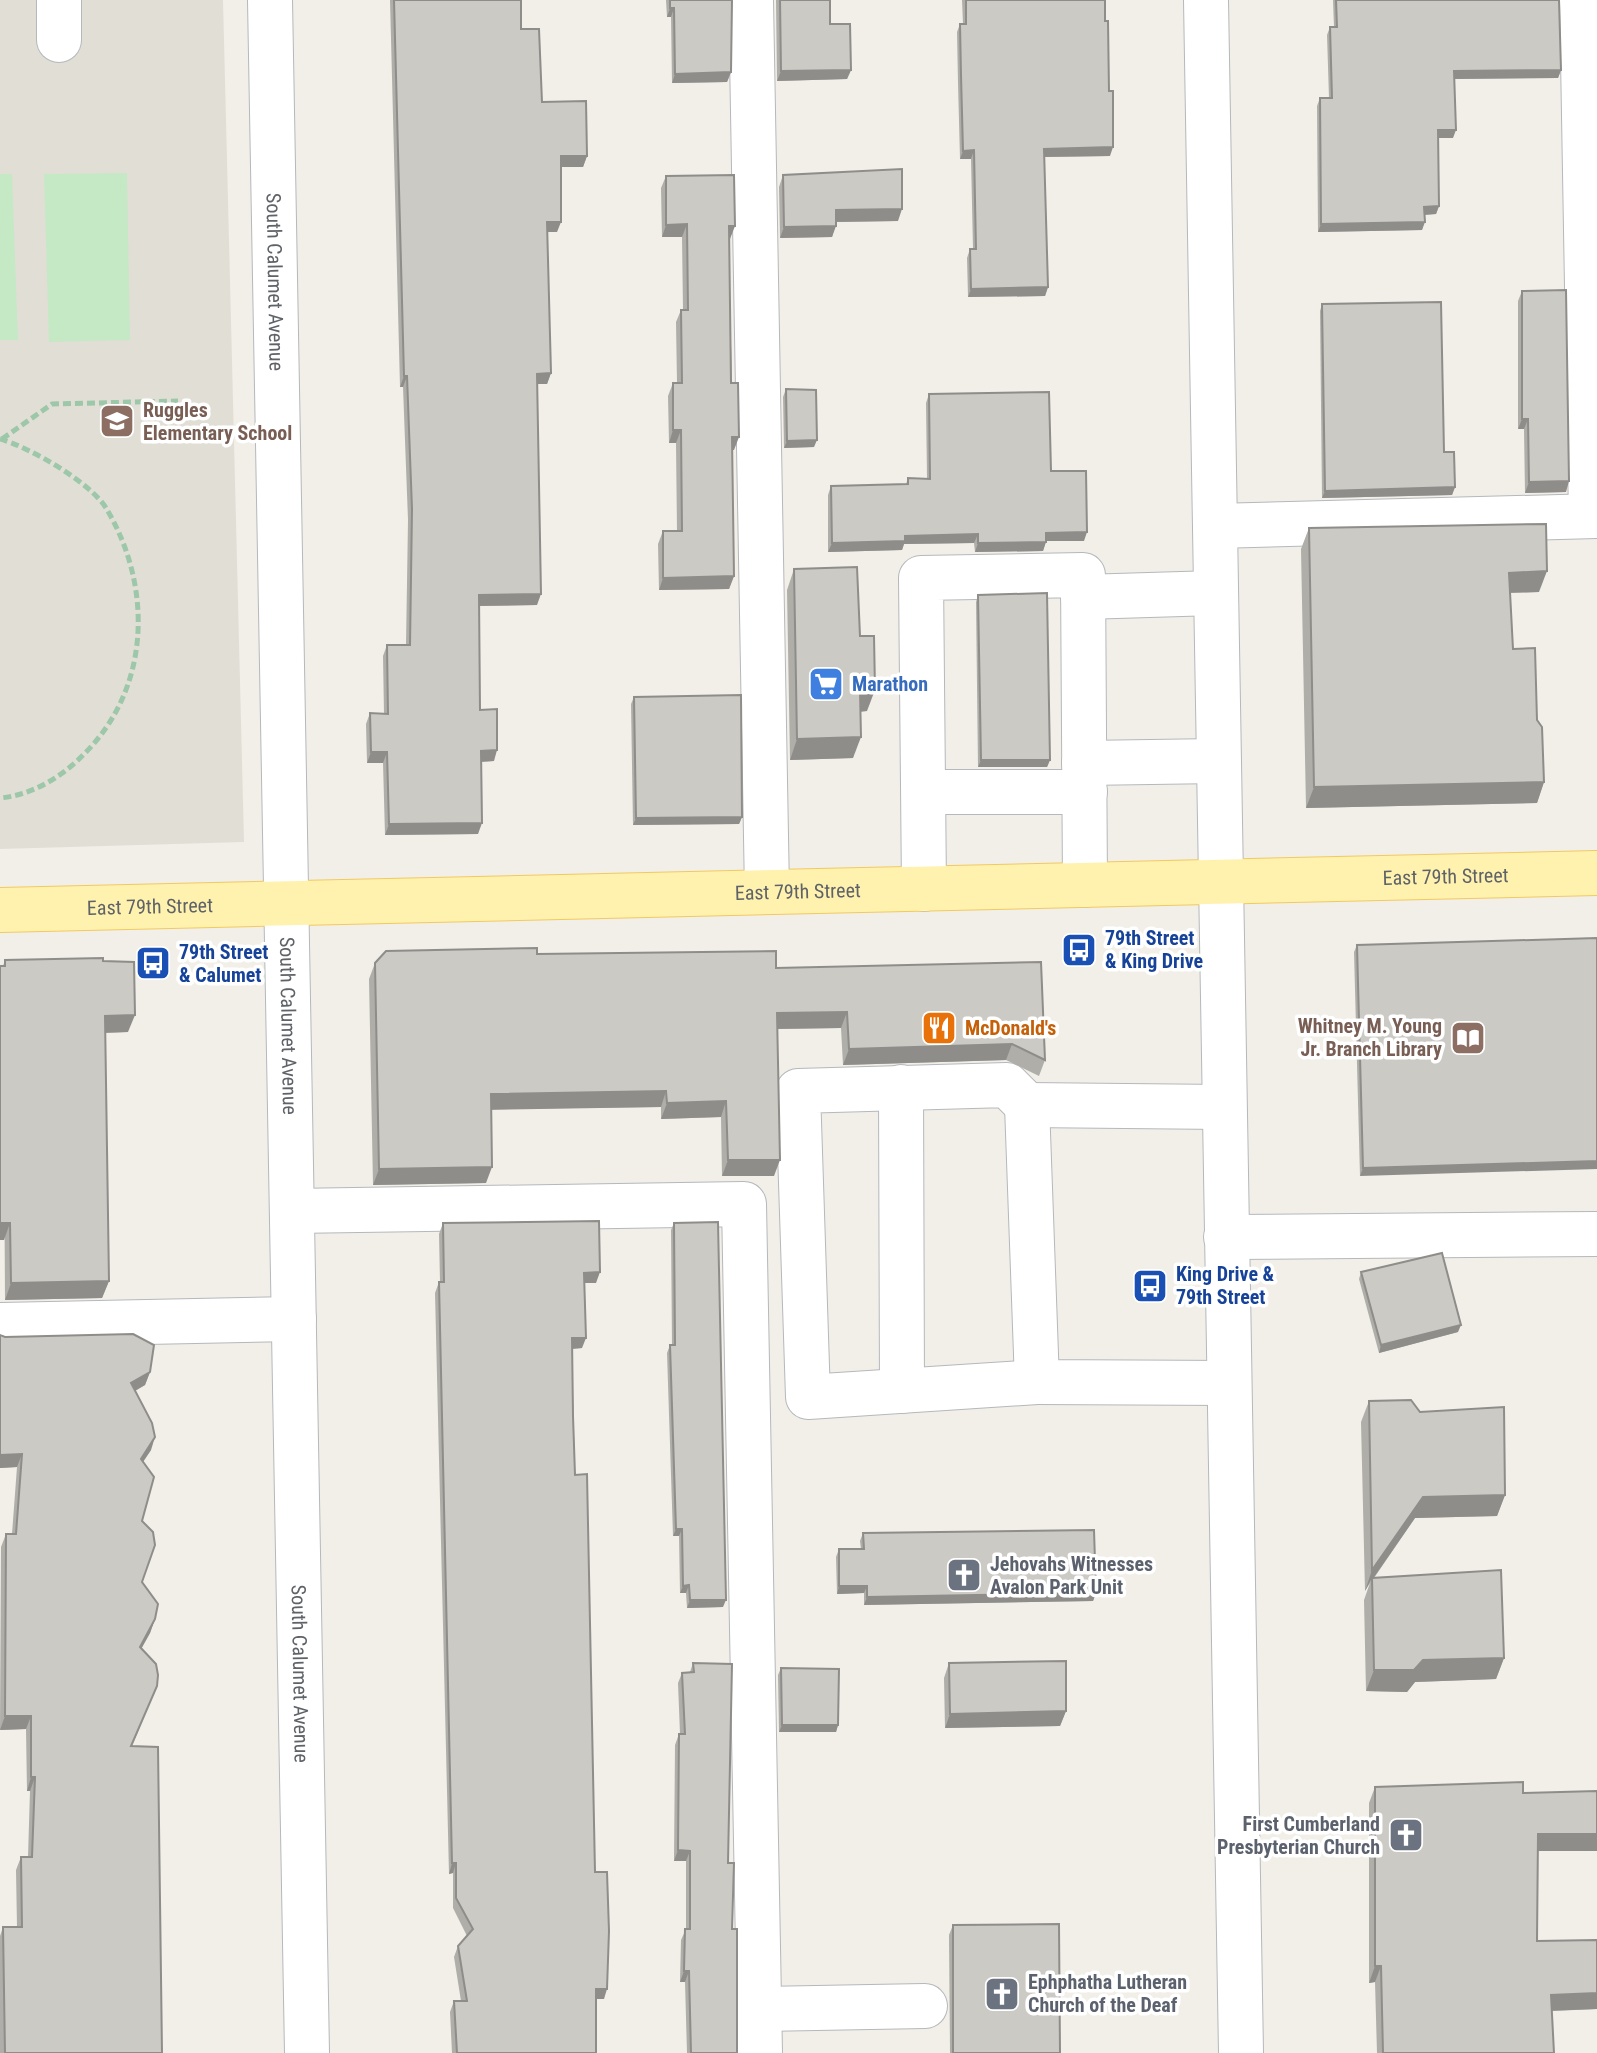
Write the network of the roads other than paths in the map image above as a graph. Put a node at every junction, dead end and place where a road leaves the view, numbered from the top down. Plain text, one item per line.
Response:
1 (270, 0) edge
2 (751, 0) edge
3 (1206, 0) edge
4 (1582, 0) edge
5 (1594, 516) edge
6 (1215, 526) junction
7 (1215, 593) junction
8 (1083, 597) junction
9 (1218, 761) junction
10 (1084, 777) junction
11 (924, 792) junction
12 (1597, 873) edge
13 (1221, 883) junction
14 (1085, 885) junction
15 (924, 889) junction
16 (767, 892) junction
17 (286, 903) junction
18 (0, 910) edge
19 (901, 1087) junction
20 (1027, 1105) junction
21 (1223, 1107) junction
22 (292, 1211) junction
23 (1597, 1234) edge
24 (1226, 1237) junction
25 (294, 1319) junction
26 (0, 1325) edge
27 (1037, 1382) junction
28 (1229, 1383) junction
29 (902, 1391) junction
30 (925, 2006) dead end
31 (759, 2009) junction
32 (307, 2053) edge
33 (760, 2053) edge
34 (1241, 2053) edge

1 - 17 street, South Calumet Avenue
2 - 16 street
3 - 6 street
4 - 5 street
5 - 6 street
6 - 7 street
7 - 8 street
7 - 9 street
8 - 10 street
8 - 11 street
9 - 10 street
9 - 13 street
10 - 11 street
10 - 14 street
11 - 15 street
12 - 13 main road, East 79th Street
13 - 14 main road, East 79th Street
13 - 21 street
14 - 15 main road, East 79th Street
15 - 16 main road, East 79th Street
16 - 17 main road, East 79th Street
17 - 18 main road, East 79th Street
17 - 22 street, South Calumet Avenue
19 - 20 street
19 - 29 street
19 - 29 street
20 - 21 street
20 - 27 street
21 - 24 street
22 - 25 street, South Calumet Avenue
22 - 31 street
23 - 24 street
24 - 28 street
25 - 26 street
25 - 32 street, South Calumet Avenue
27 - 28 street
27 - 29 street
28 - 34 street
30 - 31 street
31 - 33 street

